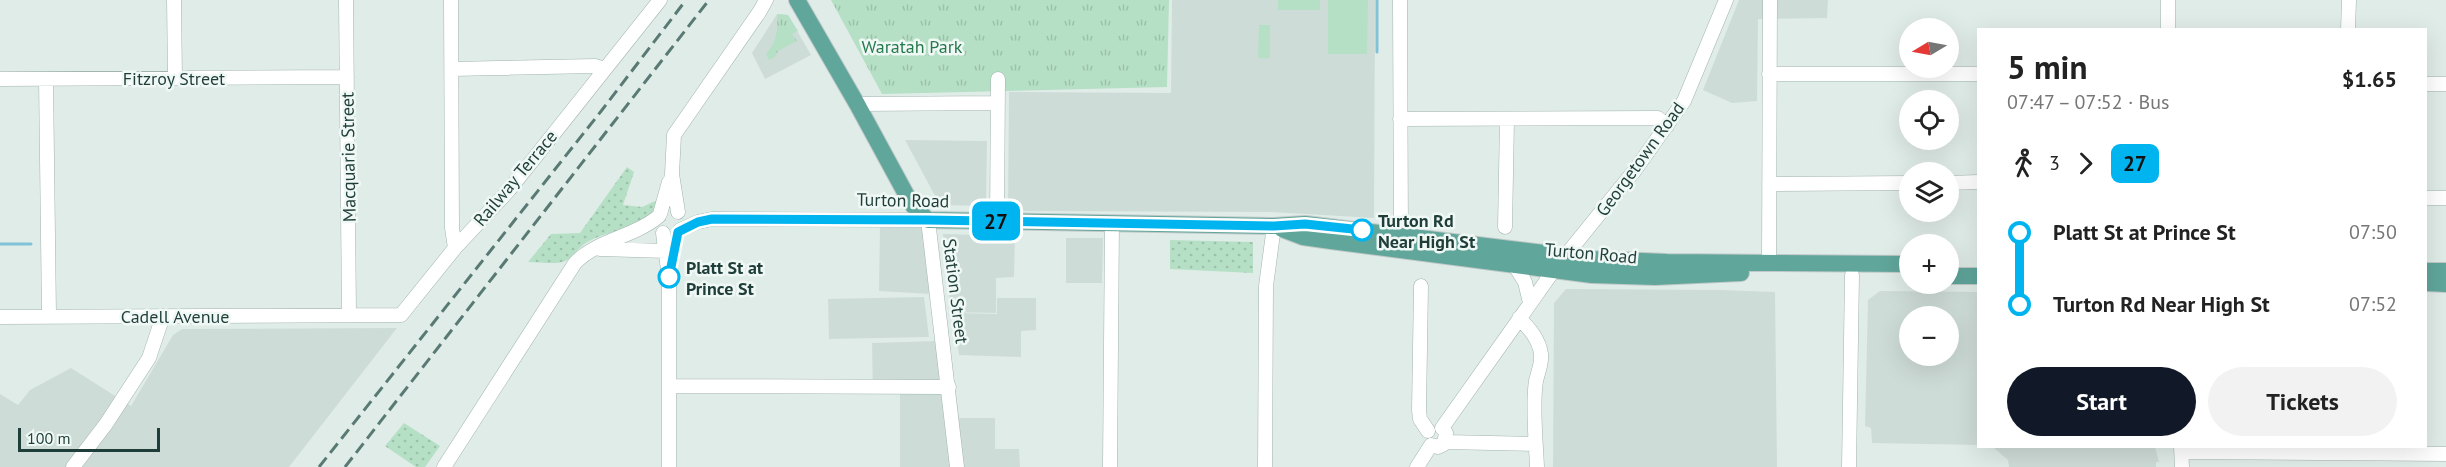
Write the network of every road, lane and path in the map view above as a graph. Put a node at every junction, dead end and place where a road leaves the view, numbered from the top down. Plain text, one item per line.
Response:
1 (174, 0) edge
2 (346, 0) edge
3 (451, 0) edge
4 (660, 0) edge
5 (775, 0) edge
6 (797, 0) edge
7 (808, 0) edge
8 (1400, 0) edge
9 (1726, 0) edge
10 (1770, 0) edge
11 (2168, 0) edge
12 (2349, 0) edge
13 (763, 6) edge
14 (2168, 28) edge
15 (2348, 28) edge
16 (452, 69) junction
17 (605, 69) junction
18 (1769, 74) junction
19 (1977, 74) edge
20 (347, 77) junction
21 (175, 78) junction
22 (0, 79) edge
23 (46, 79) junction
24 (998, 79) dead end
25 (2427, 84) edge
26 (2446, 84) edge
27 (998, 103) junction
28 (857, 104) junction
29 (1400, 119) junction
30 (1507, 120) junction
31 (1667, 126) junction
32 (671, 168) junction
33 (1977, 182) edge
34 (1899, 183) edge
35 (1959, 183) edge
36 (1769, 184) junction
37 (2427, 198) edge
38 (2446, 198) edge
39 (679, 213) junction
40 (660, 215) junction
41 (712, 219) junction
42 (928, 220) junction
43 (997, 221) junction
44 (1112, 223) junction
45 (1274, 226) junction
46 (1505, 227) dead end
47 (679, 231) junction
48 (662, 232) junction
49 (1401, 235) junction
50 (624, 237) junction
51 (455, 248) junction
52 (591, 250) junction
53 (667, 251) junction
54 (1565, 257) junction
55 (1769, 262) junction
56 (1899, 264) edge
57 (1959, 265) edge
58 (1977, 265) edge
59 (1515, 266) junction
60 (1554, 270) junction
61 (2427, 271) edge
62 (2446, 271) edge
63 (1852, 275) junction
64 (1899, 275) edge
65 (1959, 276) edge
66 (1977, 276) edge
67 (669, 277) junction
68 (2427, 283) edge
69 (2446, 284) edge
70 (1421, 286) dead end
71 (1530, 303) junction
72 (350, 315) junction
73 (49, 316) junction
74 (163, 316) junction
75 (0, 317) edge
76 (1519, 318) junction
77 (669, 387) junction
78 (949, 387) junction
79 (1437, 437) junction
80 (1535, 444) junction
81 (2181, 449) edge
82 (2446, 454) edge
83 (2366, 456) edge
84 (73, 467) edge
85 (444, 467) edge
86 (669, 467) edge
87 (957, 467) edge
88 (1110, 467) edge
89 (1265, 467) edge
90 (1417, 467) edge
91 (1538, 467) edge
92 (1850, 467) edge
93 (2182, 467) edge

1 - 21 street
2 - 20 street, Macquarie Street
3 - 16 street
4 - 17 street, Railway Terrace
5 - 13 street
6 - 28 main road, Station Street
7 - 28 main road, Station Street
8 - 29 street
9 - 31 street, Georgetown Road
10 - 18 street
11 - 14 street
12 - 15 street
13 - 32 street
16 - 17 street
16 - 51 street
17 - 51 street, Railway Terrace
18 - 19 street
18 - 36 street
20 - 21 street, Fitzroy Street
20 - 72 street, Macquarie Street
21 - 23 street, Fitzroy Street
22 - 23 street, Fitzroy Street
23 - 73 street
24 - 27 street
25 - 26 street
27 - 28 street
27 - 43 street
28 - 42 main road, Station Street
29 - 30 street
29 - 49 street
30 - 31 street
30 - 46 street
31 - 54 street, Georgetown Road
32 - 39 street
32 - 40 street
33 - 35 street
34 - 36 street
36 - 55 street
37 - 38 street
39 - 40 street
39 - 41 street, Turton Road
39 - 47 street
40 - 48 street
40 - 50 street
41 - 42 street, Turton Road
41 - 47 street, Turton Road
42 - 43 main road, Turton Road
42 - 78 street, Station Street
43 - 44 main road, Turton Road
44 - 45 main road, Turton Road
44 - 88 street
45 - 49 main road, Turton Road
45 - 59 main road, Turton Road
45 - 89 street
47 - 48 street
47 - 67 street
48 - 50 street
48 - 53 street
49 - 54 main road, Turton Road
50 - 52 street
51 - 72 street, Railway Terrace
52 - 53 street
52 - 85 street
53 - 67 street
54 - 55 main road, Turton Road
54 - 60 street, Georgetown Road
55 - 56 main road, Turton Road
57 - 58 main road
59 - 60 main road, Turton Road
59 - 71 street
60 - 63 main road, Turton Road
60 - 71 street, Georgetown Road
61 - 62 main road
63 - 64 main road, Turton Road
63 - 92 street
65 - 66 main road
67 - 77 street
68 - 69 main road
70 - 79 street
71 - 76 street, Georgetown Road
72 - 74 street, Cadell Avenue
73 - 74 street, Cadell Avenue
73 - 75 street, Cadell Avenue
74 - 84 street
76 - 79 street, Georgetown Road
76 - 80 street
77 - 78 street
77 - 86 street
78 - 87 street, Station Street
79 - 80 street
79 - 90 street, Georgetown Road
80 - 91 street
81 - 83 street
81 - 93 street
82 - 83 street

